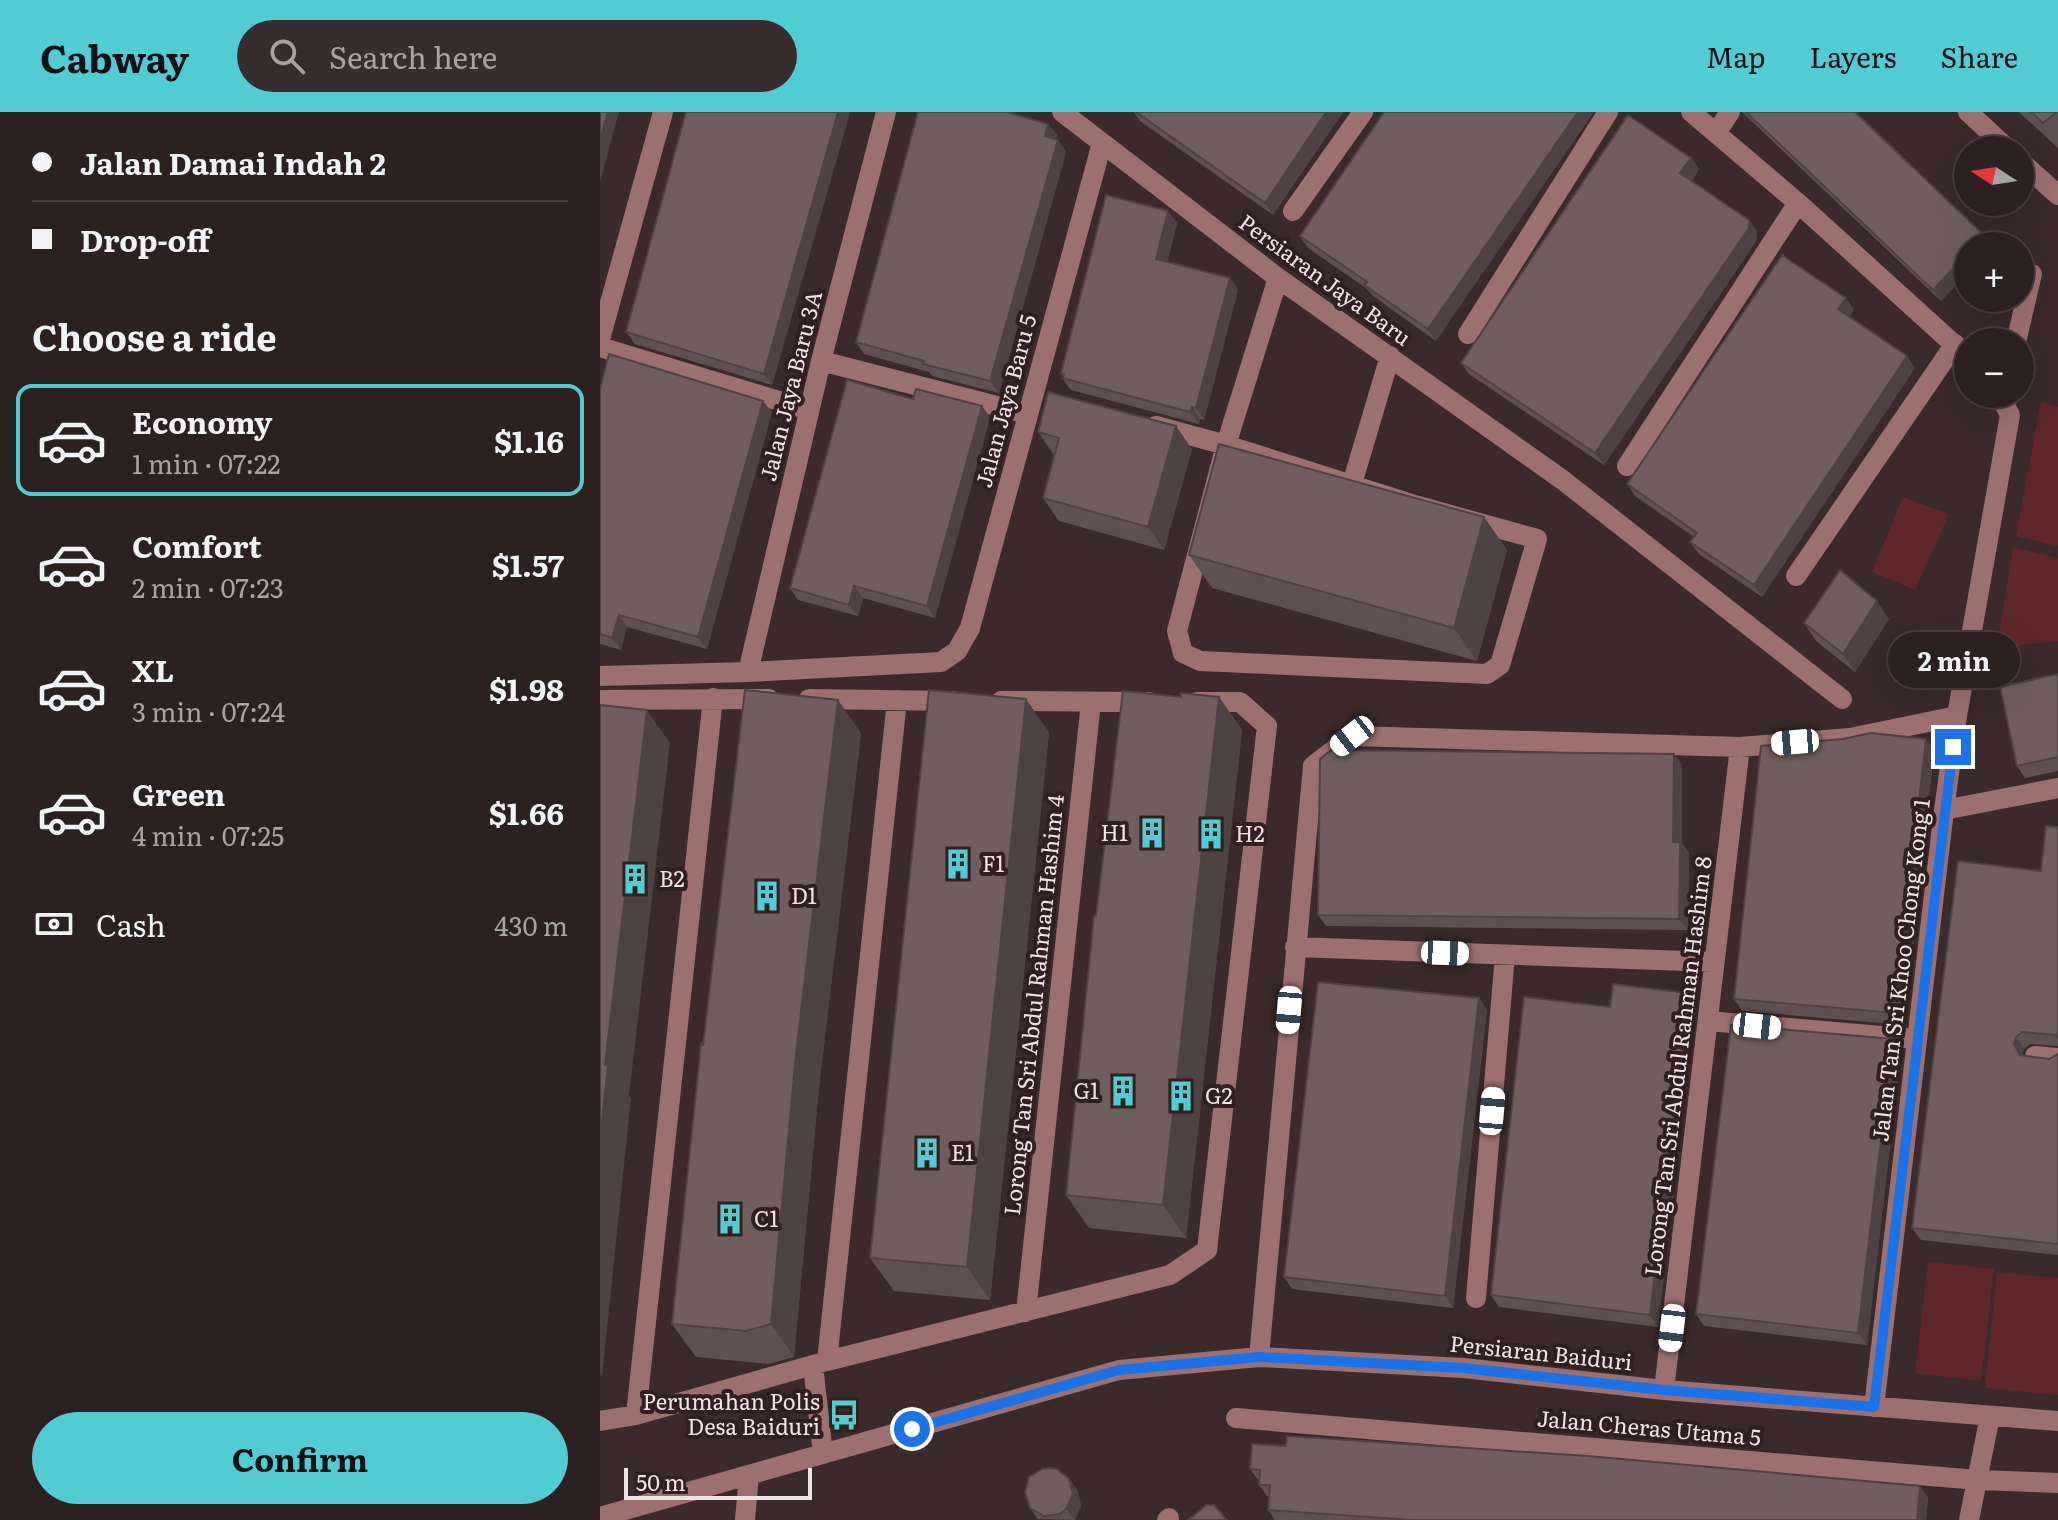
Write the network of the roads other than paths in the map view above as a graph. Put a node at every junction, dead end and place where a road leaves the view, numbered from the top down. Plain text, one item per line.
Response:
1 (663, 112) edge
2 (886, 112) edge
3 (1062, 112) edge
4 (1363, 112) edge
5 (1608, 112) edge
6 (1691, 112) edge
7 (1730, 112) edge
8 (1968, 112) edge
9 (1716, 133) junction
10 (1994, 136) edge
11 (1102, 143) junction
12 (2034, 174) edge
13 (2058, 195) edge
14 (1798, 203) junction
15 (1293, 211) dead end
16 (1278, 278) junction
17 (1468, 334) dead end
18 (600, 339) edge
19 (1954, 345) edge
20 (600, 347) edge
21 (1390, 356) junction
22 (821, 361) junction
23 (1954, 361) edge
24 (2007, 408) edge
25 (809, 410) junction
26 (1028, 414) junction
27 (1130, 419) edge
28 (1226, 445) junction
29 (1627, 466) dead end
30 (1352, 484) junction
31 (1796, 576) dead end
32 (748, 672) junction
33 (600, 676) edge
34 (713, 698) junction
35 (1842, 699) dead end
36 (600, 700) edge
37 (897, 700) junction
38 (1091, 702) junction
39 (1957, 716) junction
40 (1740, 747) junction
41 (2058, 788) edge
42 (1944, 810) junction
43 (1295, 947) junction
44 (1505, 955) junction
45 (1714, 962) junction
46 (1708, 1021) junction
47 (1916, 1039) junction
48 (2035, 1056) edge
49 (2058, 1058) edge
50 (1476, 1298) dead end
51 (1026, 1312) junction
52 (1259, 1357) junction
53 (820, 1363) junction
54 (1664, 1390) junction
55 (1874, 1407) junction
56 (636, 1415) junction
57 (1990, 1416) junction
58 (1236, 1418) dead end
59 (600, 1421) edge
60 (2058, 1421) edge
61 (823, 1454) junction
62 (749, 1476) junction
63 (1978, 1480) junction
64 (2058, 1483) edge
65 (600, 1517) edge
66 (745, 1520) edge
67 (1969, 1520) edge

1 - 18 street
2 - 22 street, Jalan Jaya Baru 3A
3 - 11 street, Persiaran Jaya Baru
4 - 15 street
5 - 17 street
6 - 9 street
7 - 9 street
8 - 10 street
9 - 14 street
11 - 16 street, Persiaran Jaya Baru
11 - 26 street, Jalan Jaya Baru 5
12 - 13 street
14 - 19 street
14 - 29 street
16 - 21 street, Persiaran Jaya Baru
16 - 28 street
20 - 25 street
21 - 30 street
21 - 35 street, Persiaran Jaya Baru
22 - 25 street, Jalan Jaya Baru 3A
22 - 26 street
23 - 31 street
24 - 39 street, Jalan Tan Sri Khoo Chong Kong 1
25 - 32 street, Jalan Jaya Baru 3A
26 - 32 street, Jalan Jaya Baru 5
27 - 28 street
28 - 30 street
28 - 30 street
32 - 33 street
34 - 36 street
34 - 37 street
34 - 56 street
37 - 38 street
37 - 53 street
38 - 51 street, Lorong Tan Sri Abdul Rahman Hashim 4
38 - 51 street
39 - 40 street
39 - 42 street, Jalan Tan Sri Khoo Chong Kong 1
40 - 43 street
40 - 45 street, Lorong Tan Sri Abdul Rahman Hashim 8
41 - 42 street
42 - 47 street, Jalan Tan Sri Khoo Chong Kong 1
43 - 44 street
43 - 52 street
44 - 45 street
44 - 50 street
45 - 46 street, Lorong Tan Sri Abdul Rahman Hashim 8
46 - 47 street
46 - 54 street, Lorong Tan Sri Abdul Rahman Hashim 8
47 - 55 street, Jalan Tan Sri Khoo Chong Kong 1
48 - 49 street
51 - 53 street
52 - 54 street, Persiaran Baiduri
52 - 61 street, Persiaran Baiduri
53 - 56 street
53 - 61 street
54 - 55 street, Persiaran Baiduri
55 - 57 street, Persiaran Baiduri
56 - 59 street
57 - 60 street, Persiaran Baiduri
57 - 63 street
58 - 63 street, Jalan Cheras Utama 5
61 - 62 street, Persiaran Baiduri
62 - 65 street, Persiaran Baiduri
62 - 66 street
63 - 64 street, Jalan Cheras Utama 5
63 - 67 street

